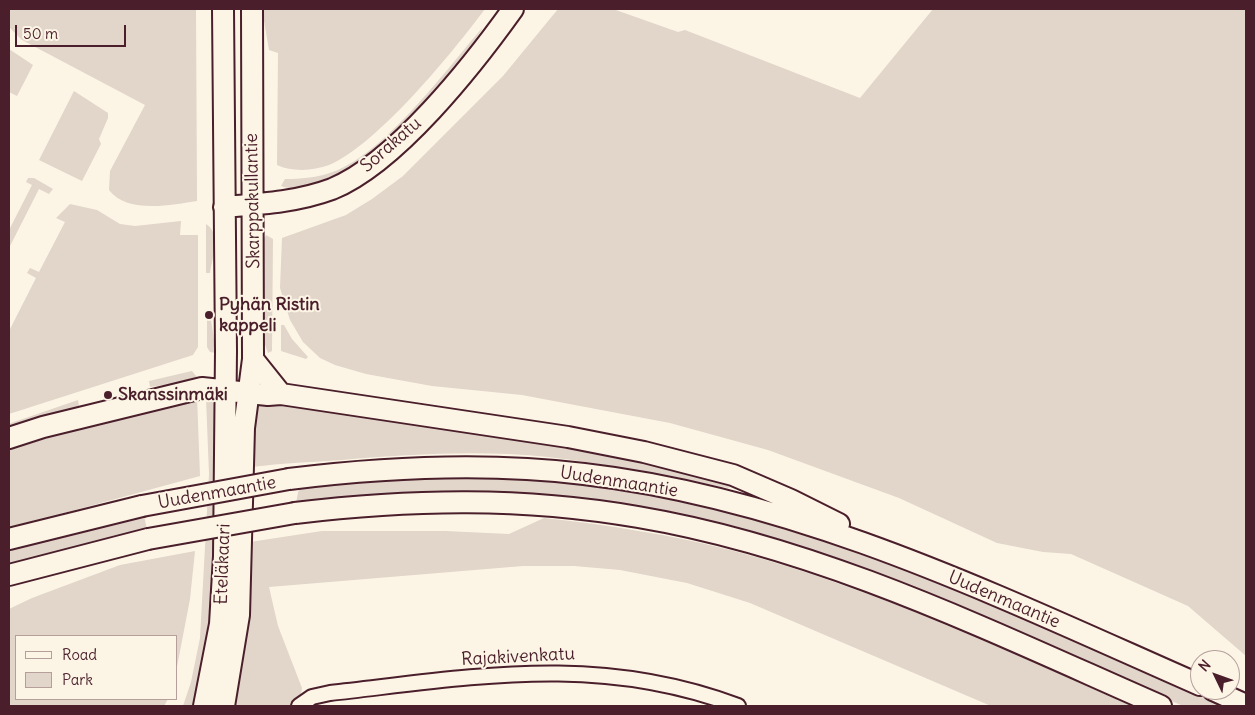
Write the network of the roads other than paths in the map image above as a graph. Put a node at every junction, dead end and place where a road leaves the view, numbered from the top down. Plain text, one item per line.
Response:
1 (223, 9) edge
2 (252, 9) edge
3 (513, 9) edge
4 (254, 204) junction
5 (224, 207) junction
6 (253, 359) junction
7 (225, 389) junction
8 (248, 392) junction
9 (282, 394) junction
10 (9, 438) edge
11 (9, 539) edge
12 (919, 565) junction
13 (9, 575) edge
14 (1190, 680) edge
15 (204, 706) edge
16 (224, 706) edge
17 (299, 706) edge
18 (738, 706) edge
19 (1161, 706) edge

1 - 5 main road, Skarppakullantie
2 - 4 main road, Skarppakullantie
3 - 4 main road, Sorakatu
4 - 5 main road, Sorakatu
4 - 6 main road, Skarppakullantie
5 - 7 main road, Skarppakullantie
6 - 8 main road, Skarppakullantie
6 - 9 main road
7 - 8 main road
7 - 10 main road
7 - 15 main road, Eteläkaari
8 - 9 main road
8 - 16 main road, Eteläkaari
9 - 12 main road
11 - 12 main road, Uudenmaantie, bridge
12 - 14 main road, Uudenmaantie
13 - 19 main road, Uudenmaantie, bridge
17 - 18 street, Rajakivenkatu

